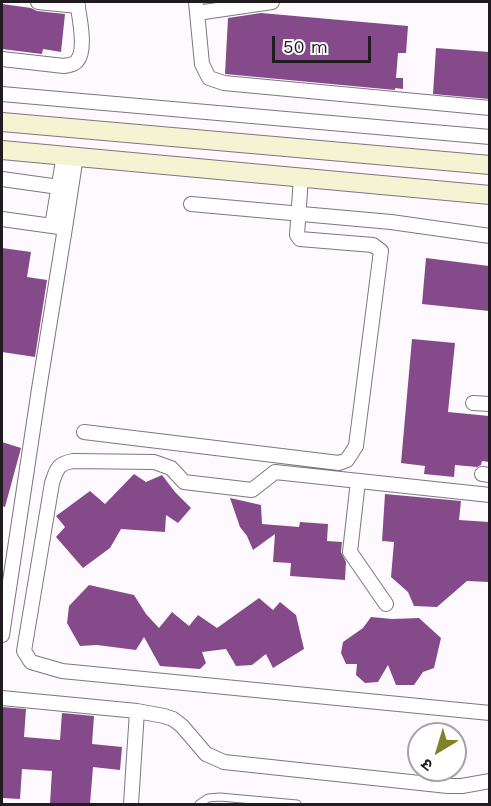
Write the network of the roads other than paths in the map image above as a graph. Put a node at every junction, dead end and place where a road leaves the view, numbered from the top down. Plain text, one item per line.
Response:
1 (38, 2) edge
2 (272, 2) edge
3 (78, 4) edge
4 (196, 7) edge
5 (2, 59) edge
6 (2, 94) edge
7 (489, 108) edge
8 (2, 122) edge
9 (489, 137) edge
10 (2, 150) edge
11 (70, 156) junction
12 (489, 165) edge
13 (301, 177) junction
14 (2, 179) edge
15 (65, 188) junction
16 (489, 195) edge
17 (190, 204) dead end
18 (299, 213) junction
19 (2, 219) edge
20 (59, 227) junction
21 (489, 236) edge
22 (473, 403) dead end
23 (489, 404) edge
24 (84, 432) dead end
25 (358, 481) junction
26 (489, 495) edge
27 (386, 604) dead end
28 (2, 635) edge
29 (2, 698) edge
30 (137, 711) junction
31 (489, 713) edge
32 (489, 782) edge
33 (131, 804) edge
34 (199, 804) edge
35 (296, 804) edge

1 - 3 street
2 - 4 street
3 - 5 street
4 - 7 street
6 - 9 street
8 - 12 street
10 - 11 street
11 - 13 street
11 - 15 street
13 - 16 street
13 - 18 street
14 - 15 street
15 - 20 street
17 - 18 street
18 - 21 street
18 - 24 street
19 - 20 street
20 - 28 street
22 - 23 street
25 - 26 street
25 - 27 street
25 - 31 street
29 - 30 street
30 - 32 street
30 - 33 street
34 - 35 lane

